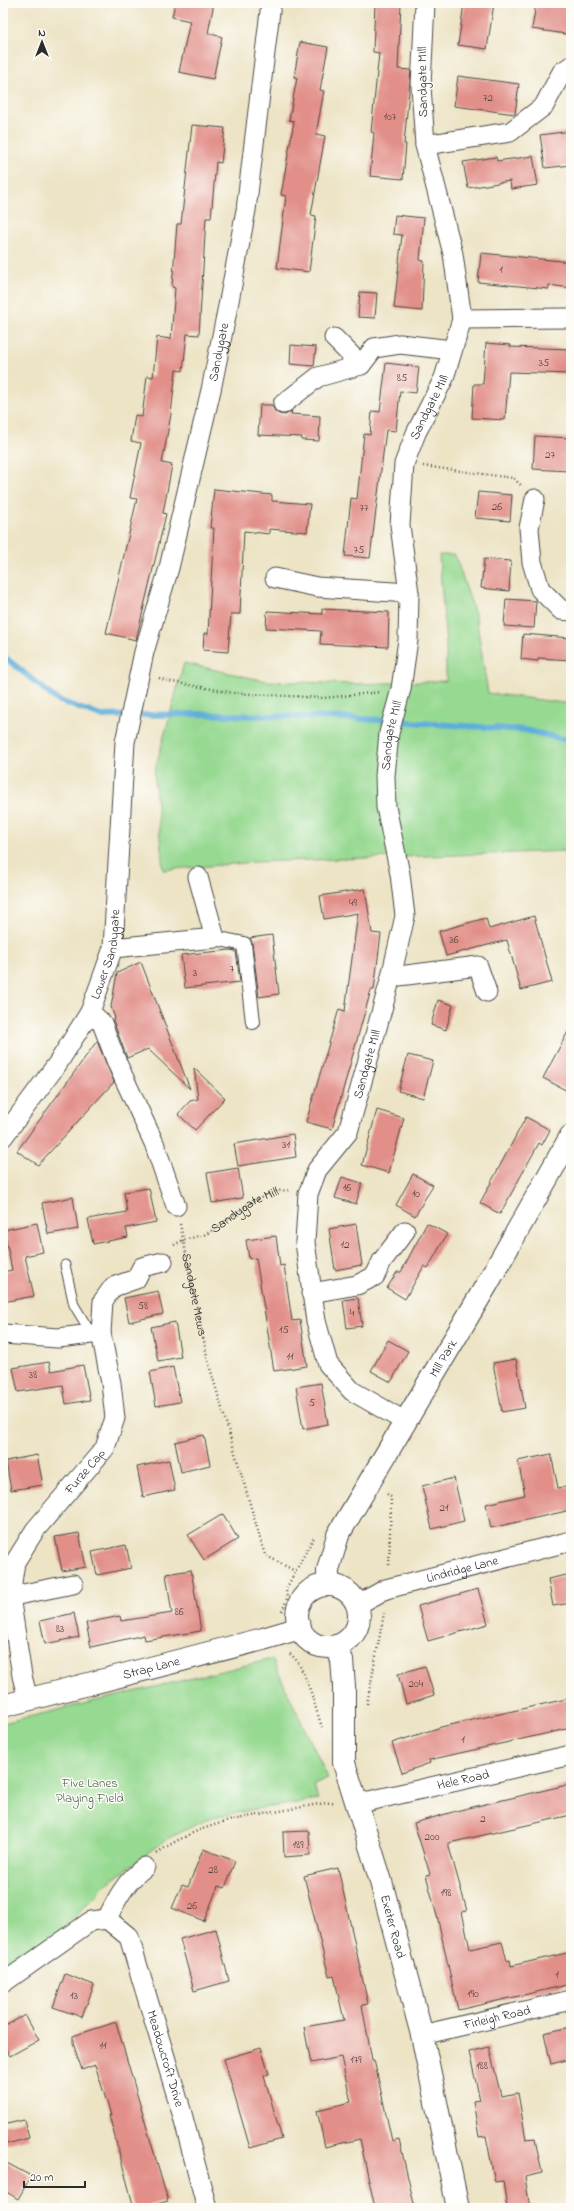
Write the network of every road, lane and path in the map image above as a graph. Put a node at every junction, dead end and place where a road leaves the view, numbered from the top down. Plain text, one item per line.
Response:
1 (271, 3) edge
2 (425, 3) edge
3 (571, 66) edge
4 (425, 145) junction
5 (571, 318) edge
6 (462, 319) junction
7 (334, 338) dead end
8 (452, 350) junction
9 (361, 364) junction
10 (282, 404) dead end
11 (404, 464) junction
12 (535, 499) joint
13 (275, 578) dead end
14 (409, 593) junction
15 (571, 611) edge
16 (140, 670) junction
17 (401, 690) junction
18 (136, 694) joint
19 (198, 877) dead end
20 (215, 938) junction
21 (113, 948) junction
22 (391, 977) junction
23 (486, 992) dead end
24 (90, 1012) junction
25 (253, 1022) dead end
26 (571, 1136) edge
27 (3, 1137) edge
28 (308, 1194) junction
29 (176, 1206) joint
30 (405, 1230) dead end
31 (183, 1240) junction
32 (163, 1262) dead end
33 (65, 1265) dead end
34 (311, 1293) junction
35 (96, 1333) junction
36 (3, 1334) edge
37 (406, 1422) junction
38 (368, 1484) junction
39 (571, 1542) edge
40 (302, 1556) dead end
41 (295, 1571) junction
42 (73, 1584) dead end
43 (328, 1586) junction
44 (386, 1588) junction
45 (6, 1597) edge
46 (357, 1605) junction
47 (288, 1638) junction
48 (336, 1646) junction
49 (28, 1699) junction
50 (3, 1706) edge
51 (366, 1708) dead end
52 (324, 1734) dead end
53 (571, 1756) edge
54 (348, 1803) junction
55 (145, 1867) joint
56 (107, 1919) junction
57 (3, 1983) edge
58 (571, 2000) edge
59 (422, 2035) junction
60 (207, 2208) edge
61 (458, 2208) edge

1 - 16 street, Sandygate
2 - 4 street, Sandgate MIll
3 - 4 street
4 - 6 street, Sandgate MIll
5 - 6 street
6 - 8 street, Sandgate MIll
7 - 9 street
8 - 9 street
8 - 11 street, Sandgate MIll
9 - 10 street
11 - 12 path
11 - 14 street, Sandgate MIll
12 - 15 street
13 - 14 street
14 - 17 street, Sandgate MIll
16 - 17 path
16 - 18 street, Sandygate
17 - 22 street, Sandgate MIll
18 - 21 street, Lower Sandygate
19 - 20 street
20 - 21 street
20 - 25 street
21 - 24 street, Lower Sandygate
22 - 23 street
22 - 28 street, Sandgate MIll
24 - 27 street, Lower Sandygate
24 - 29 street
26 - 37 main road, Mill Park
28 - 31 path, Sandygate Mill
28 - 34 street, Sandgate MIll
29 - 31 path, Sandgate Mews
30 - 34 street
31 - 41 path, Sandgate Mews
32 - 35 street, Furze Cap
33 - 35 lane
34 - 37 street, Sandgate MIll
35 - 36 street
35 - 45 street, Furze Cap
37 - 38 main road, Mill Park
38 - 43 main road, Mill Park
38 - 44 path
39 - 44 street, Lindridge Lane
40 - 41 path
41 - 47 path
42 - 45 street
43 - 46 main road
43 - 47 main road
44 - 46 street, Lindridge Lane
44 - 51 path
45 - 49 street, Furze Cap
46 - 48 main road
47 - 48 main road
47 - 49 main road, Strap Lane
47 - 52 path
48 - 54 main road, Exeter Road
49 - 50 main road, Strap Lane
53 - 54 street, Hele Road
54 - 55 path
54 - 59 main road, Exeter Road
55 - 56 street
56 - 57 street
56 - 60 street, Meadowcroft Drive
58 - 59 street, Firleigh Road
59 - 61 main road, Exeter Road

